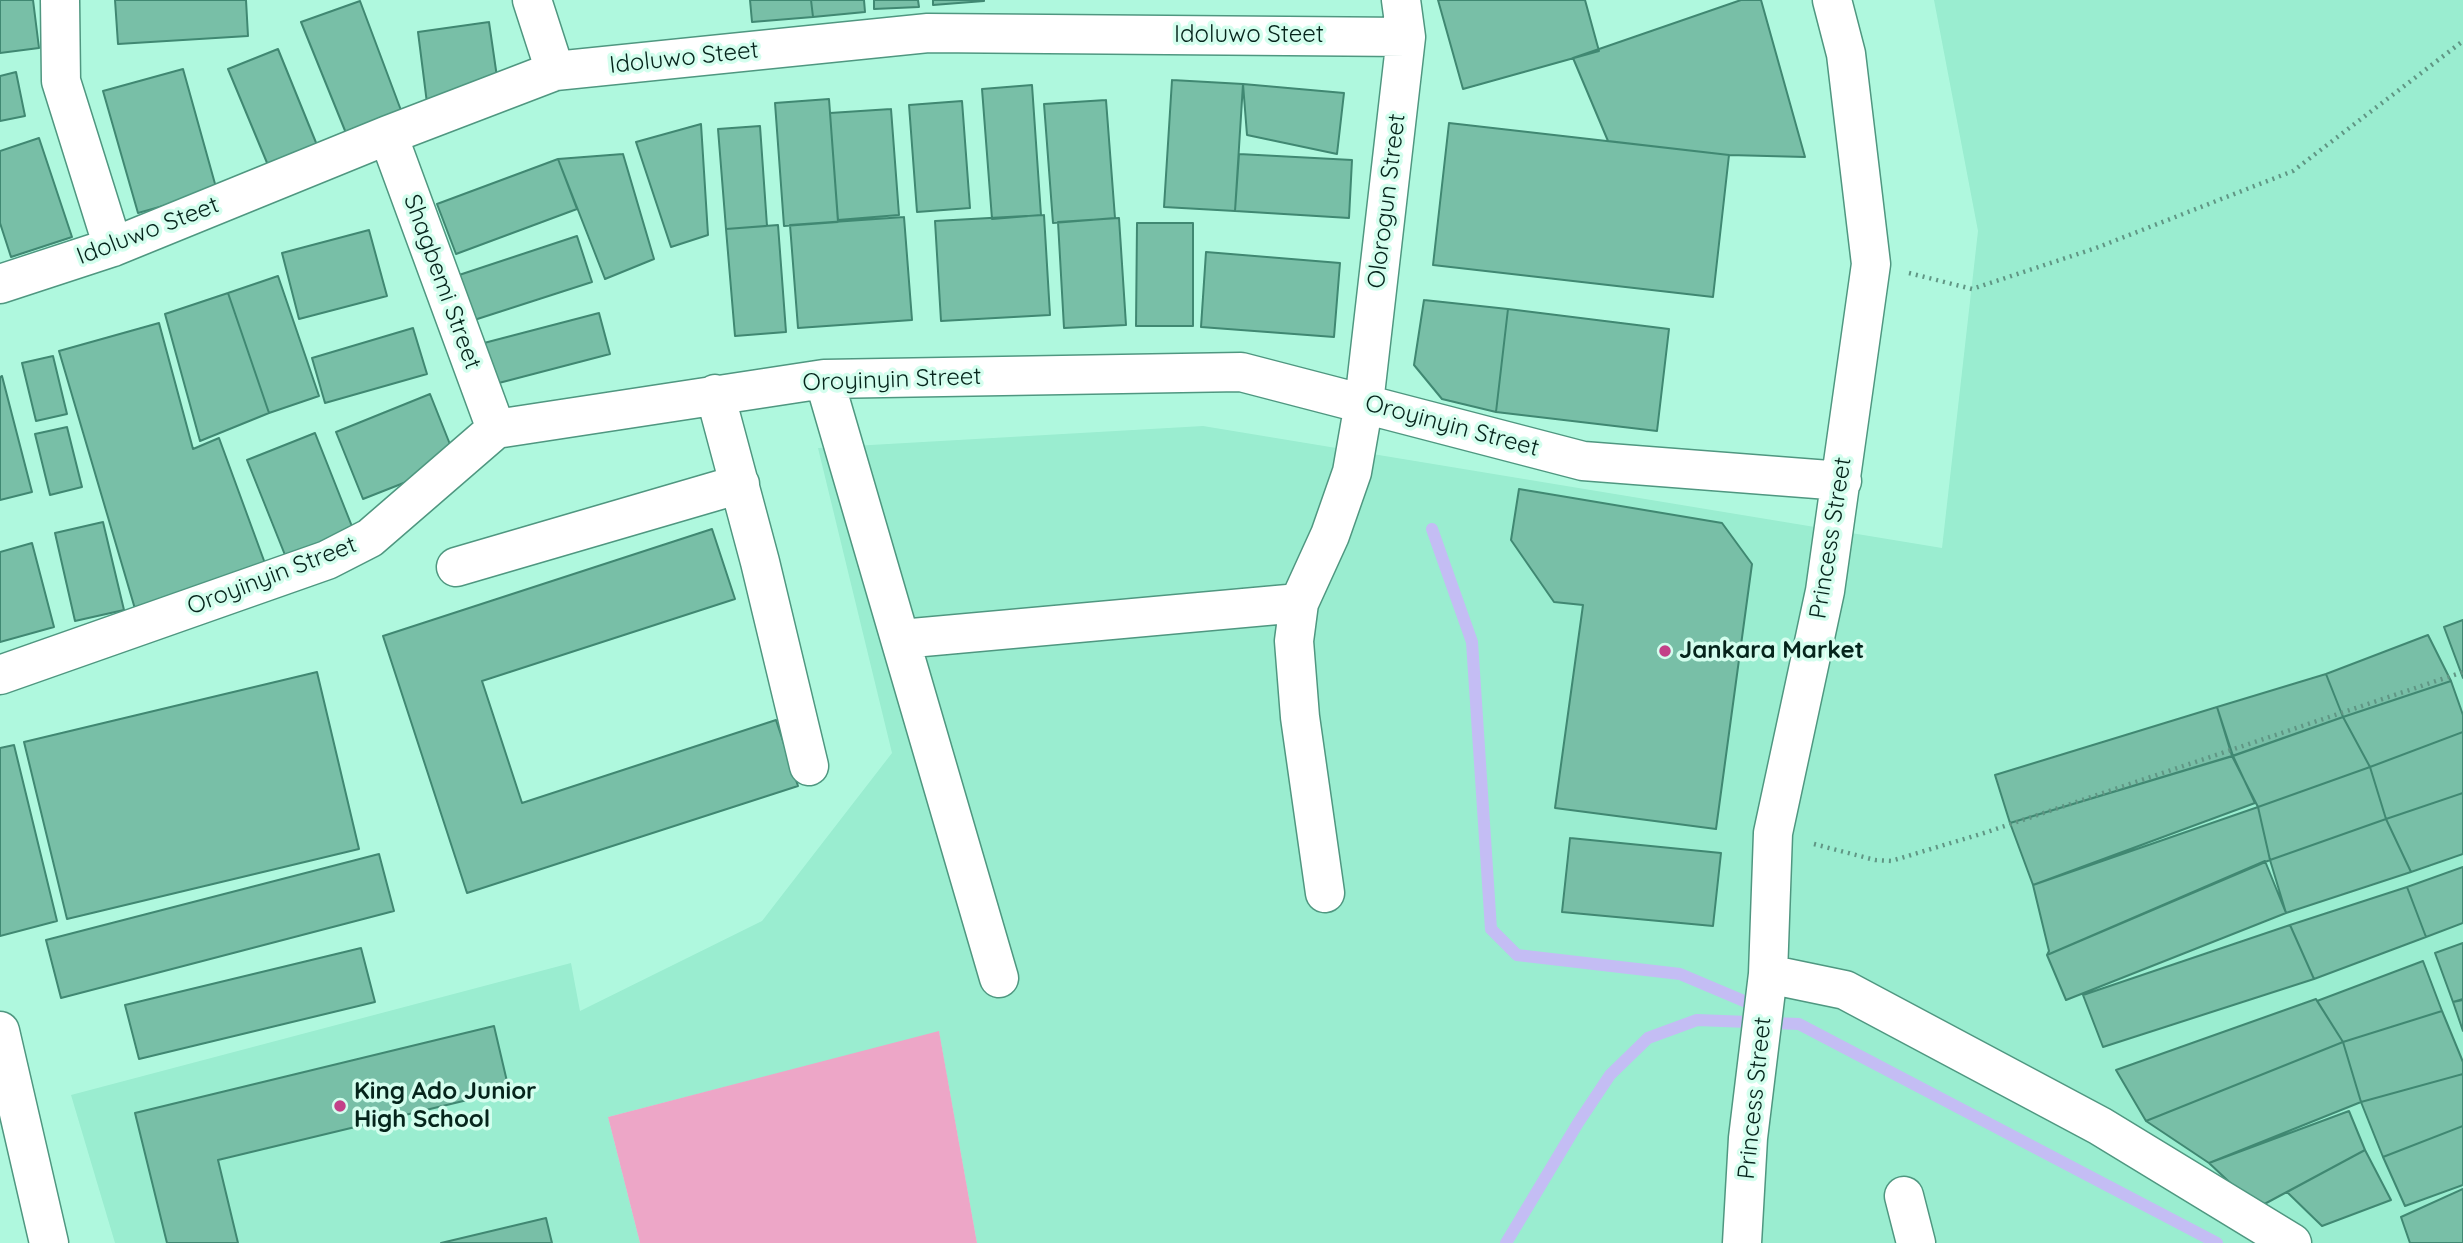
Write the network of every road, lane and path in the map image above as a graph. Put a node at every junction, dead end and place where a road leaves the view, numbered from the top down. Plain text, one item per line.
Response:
1 (60, 0) edge
2 (532, 0) edge
3 (1832, 0) edge
4 (1404, 18) edge
5 (2463, 41) edge
6 (555, 71) junction
7 (388, 135) junction
8 (113, 247) junction
9 (1871, 264) junction
10 (0, 284) edge
11 (824, 379) junction
12 (715, 394) junction
13 (1364, 403) junction
14 (496, 429) junction
15 (1842, 481) junction
16 (740, 484) junction
17 (456, 567) dead end
18 (1299, 603) junction
19 (901, 639) junction
20 (2463, 671) edge
21 (0, 675) edge
22 (809, 766) dead end
23 (1773, 833) junction
24 (1325, 893) dead end
25 (1768, 974) junction
26 (999, 978) dead end
27 (0, 1031) edge
28 (1904, 1196) dead end
29 (49, 1243) edge
30 (1742, 1243) edge
31 (1916, 1243) edge
32 (2292, 1243) edge

1 - 8 street
2 - 6 street
3 - 9 street, Princess Street
4 - 6 street, Idoluwo Steet
4 - 13 street, Olorogun Street
5 - 9 path
6 - 7 street, Idoluwo Steet
7 - 8 street, Idoluwo Steet
7 - 14 street, Shagbemi Street
8 - 10 street, Idoluwo Steet
9 - 15 street, Princess Street
11 - 12 street, Oroyinyin Street
11 - 13 street, Oroyinyin Street
11 - 19 street
12 - 14 street, Oroyinyin Street
12 - 16 street
13 - 15 street, Oroyinyin Street
13 - 18 street, Olorogun Street
14 - 21 street, Oroyinyin Street
15 - 23 street, Princess Street
16 - 17 street
16 - 22 street
18 - 19 street
18 - 24 street, Olorogun Street
19 - 26 street
20 - 23 path
23 - 25 street, Princess Street
25 - 30 street, Princess Street
25 - 32 street
27 - 29 street
28 - 31 street

